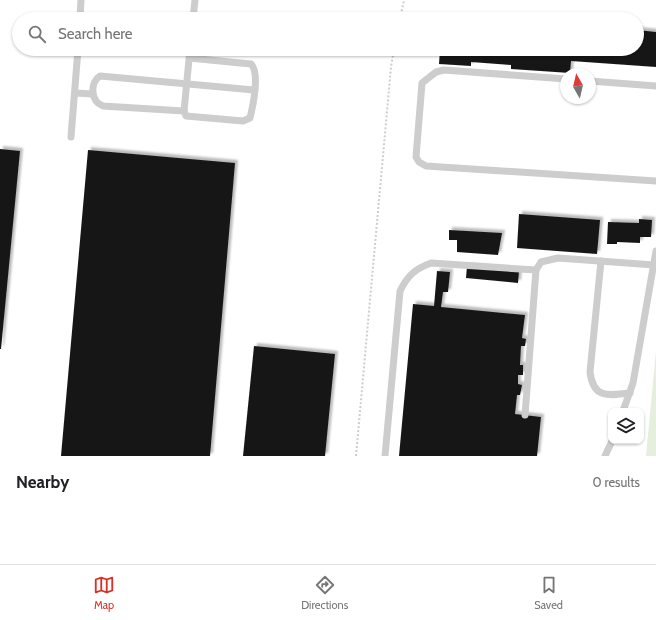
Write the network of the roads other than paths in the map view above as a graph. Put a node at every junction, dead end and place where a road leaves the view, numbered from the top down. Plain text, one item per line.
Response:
1 (81, 0) edge
2 (195, 0) edge
3 (80, 12) edge
4 (194, 12) edge
5 (78, 56) edge
6 (189, 58) joint
7 (560, 79) edge
8 (596, 81) edge
9 (186, 85) junction
10 (656, 86) edge
11 (254, 90) junction
12 (75, 93) junction
13 (93, 94) junction
14 (184, 111) junction
15 (72, 137) dead end
16 (656, 181) edge
17 (656, 251) edge
18 (601, 261) junction
19 (654, 264) junction
20 (536, 270) junction
21 (630, 393) junction
22 (624, 408) edge
23 (525, 415) dead end
24 (611, 444) edge
25 (385, 456) edge
26 (605, 456) edge

1 - 3 lane
2 - 4 lane
5 - 12 lane
6 - 9 lane
6 - 11 lane
7 - 16 lane
8 - 10 lane
9 - 11 lane
9 - 13 lane
9 - 14 lane
11 - 14 lane
12 - 13 lane
12 - 15 lane
13 - 14 lane
17 - 19 lane
18 - 19 lane
18 - 20 lane
18 - 21 lane
19 - 21 lane
20 - 23 lane
20 - 25 lane
21 - 22 lane
24 - 26 lane

